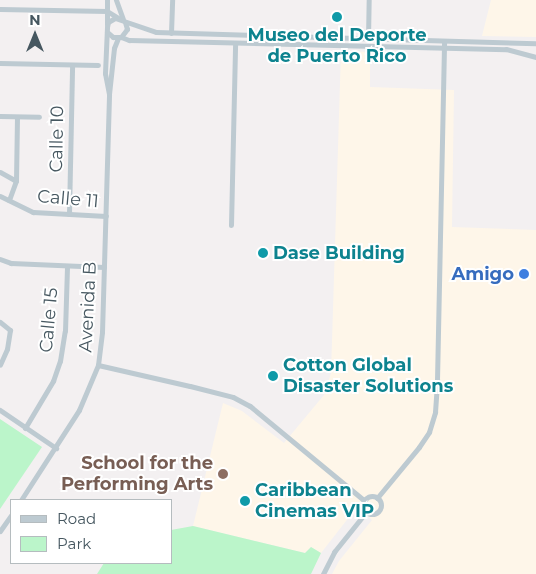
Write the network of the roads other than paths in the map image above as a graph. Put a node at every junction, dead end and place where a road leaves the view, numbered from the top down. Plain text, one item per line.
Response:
1 (108, 0) edge
2 (116, 0) edge
3 (172, 0) edge
4 (369, 0) edge
5 (0, 9) edge
6 (107, 11) junction
7 (122, 20) junction
8 (107, 24) junction
9 (107, 32) junction
10 (171, 33) junction
11 (120, 38) junction
12 (368, 39) junction
13 (444, 41) junction
14 (235, 43) junction
15 (536, 43) edge
16 (444, 48) junction
17 (536, 57) edge
18 (0, 63) edge
19 (72, 65) junction
20 (98, 65) dead end
21 (109, 94) junction
22 (0, 116) edge
23 (17, 117) junction
24 (40, 117) dead end
25 (0, 172) edge
26 (16, 181) junction
27 (0, 196) edge
28 (9, 200) junction
29 (69, 214) junction
30 (106, 216) junction
31 (231, 225) dead end
32 (0, 259) edge
33 (67, 266) junction
34 (104, 267) junction
35 (0, 322) edge
36 (0, 364) edge
37 (98, 365) junction
38 (0, 410) edge
39 (26, 428) junction
40 (56, 448) junction
41 (377, 498) junction
42 (22, 499) edge
43 (365, 501) junction
44 (366, 512) junction
45 (10, 516) edge
46 (0, 531) edge
47 (322, 574) edge

1 - 6 street
2 - 7 street
3 - 10 street
4 - 12 street
5 - 6 street
6 - 7 street
6 - 8 street
7 - 8 street
7 - 10 street
7 - 11 street
8 - 9 street
9 - 11 street
9 - 21 street, Avenida B
10 - 12 street
11 - 14 street
11 - 21 street, Avenida B
12 - 13 street
13 - 15 street
13 - 16 street
14 - 16 street
14 - 31 street
16 - 17 street
16 - 41 street
18 - 19 street
19 - 20 street
19 - 29 street, Calle 10
21 - 30 street, Avenida B
22 - 23 street
23 - 24 street
23 - 26 street
25 - 26 street
26 - 28 street
27 - 28 street, Calle 11
28 - 29 street, Calle 11
29 - 30 street, Calle 11
30 - 34 street, Avenida B
32 - 33 street, Calle 15
33 - 34 street, Calle 15
33 - 39 street, Calle 15
34 - 37 street, Avenida B
35 - 36 street
37 - 40 street, Avenida B
37 - 43 street
38 - 39 street
39 - 40 street
40 - 42 street, Avenida B
41 - 43 street
41 - 44 street
43 - 44 street
44 - 47 street
45 - 46 street

